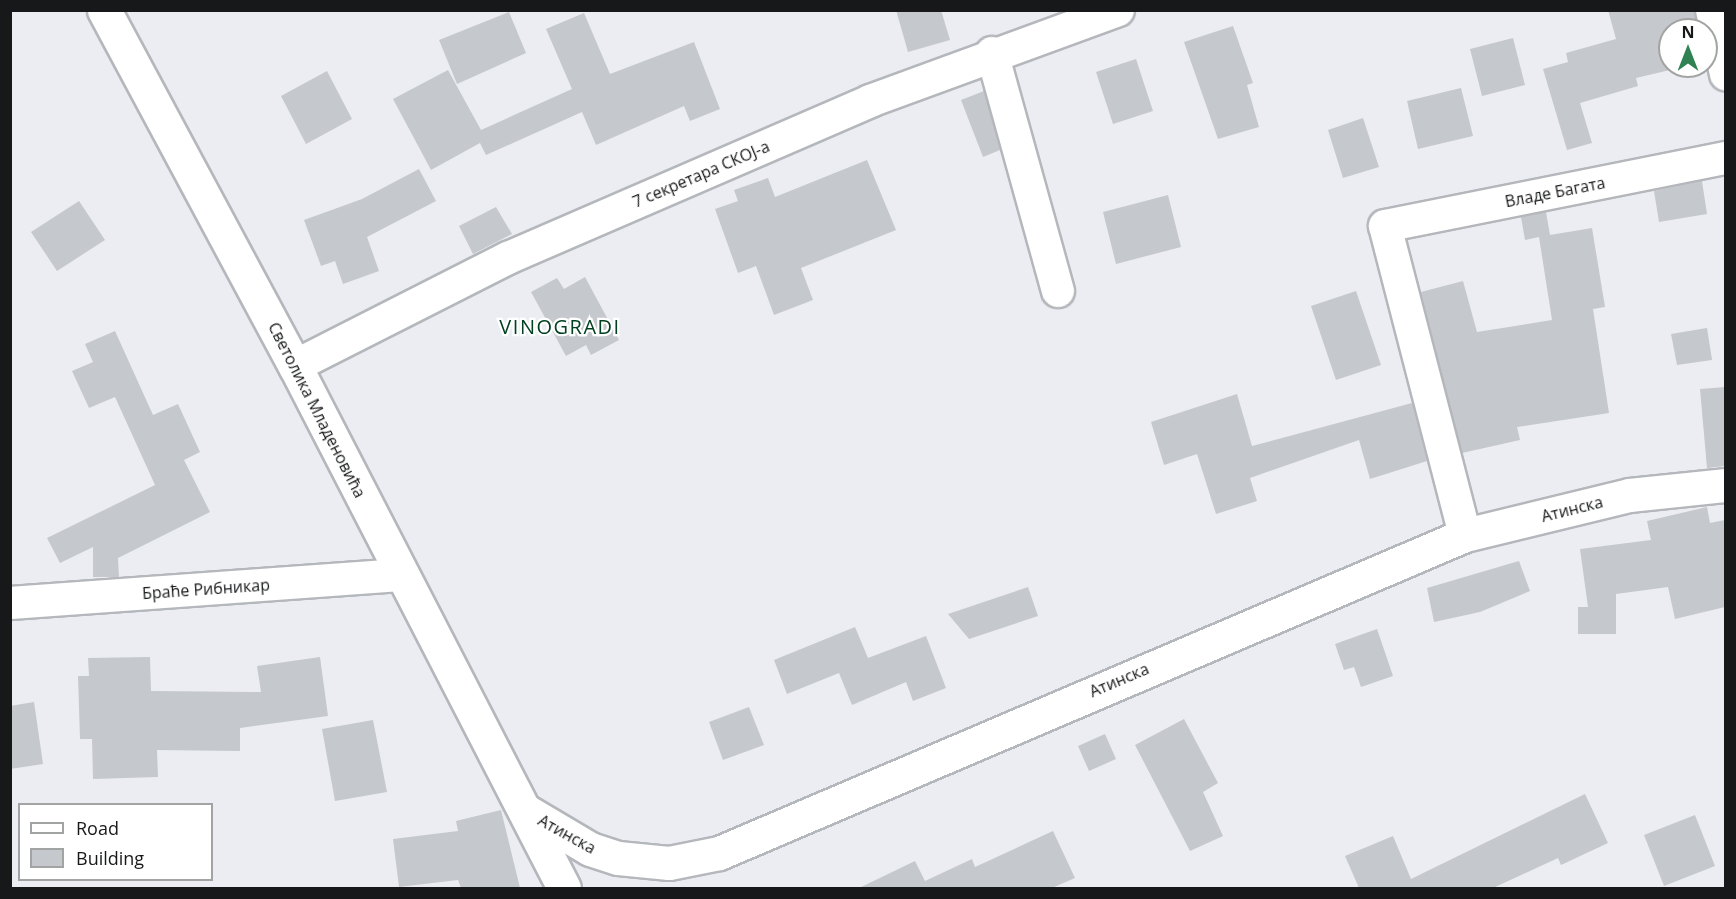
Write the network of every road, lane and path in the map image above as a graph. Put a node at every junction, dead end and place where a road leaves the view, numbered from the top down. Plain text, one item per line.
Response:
1 (104, 10) edge
2 (1118, 10) edge
3 (1712, 10) edge
4 (992, 53) junction
5 (1725, 74) edge
6 (1725, 158) edge
7 (1058, 291) dead end
8 (296, 366) junction
9 (1725, 484) edge
10 (1465, 535) junction
11 (402, 575) junction
12 (10, 603) edge
13 (526, 811) junction
14 (669, 863) junction
15 (564, 888) edge
16 (644, 888) edge

1 - 8 street, Светолика Младеновића
2 - 4 street, 7 секретара СКОЈ-а
3 - 5 street
4 - 7 street
4 - 8 street, 7 секретара СКОЈ-а
6 - 10 street, Владе Багата
8 - 11 street, Светолика Младеновића
9 - 10 street, Атинска
10 - 14 street, Атинска
11 - 12 street, Браће Рибникар
11 - 13 street, Светолика Младеновића
13 - 14 street, Атинска
13 - 15 street, Светолика Младеновића
14 - 16 street

